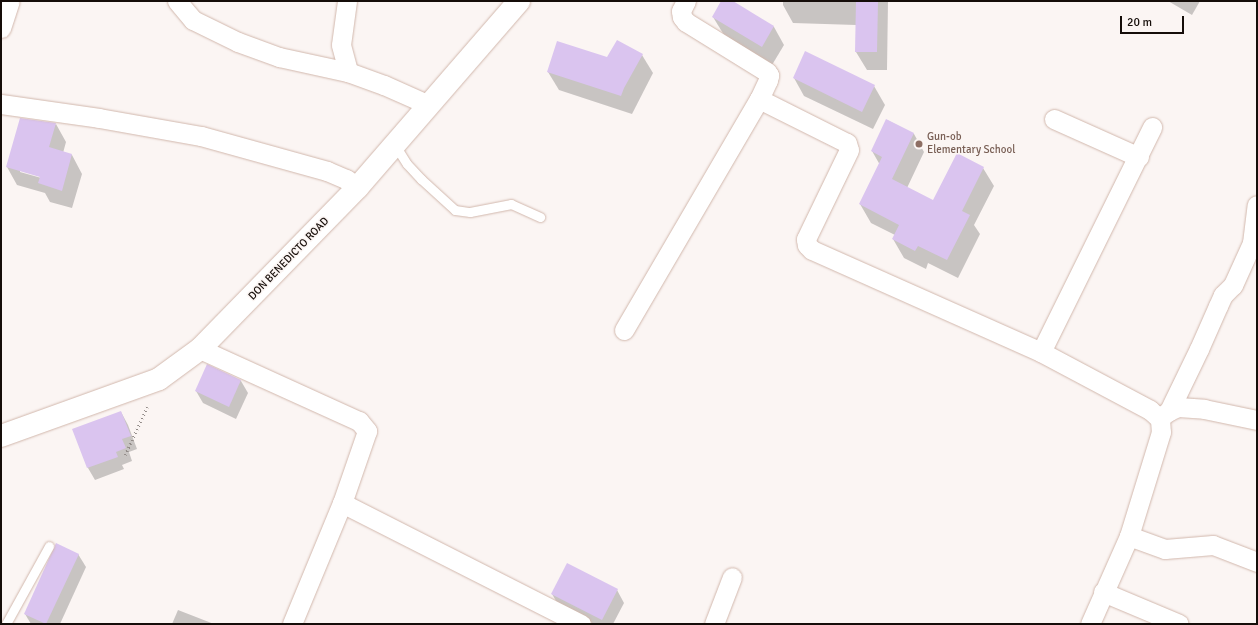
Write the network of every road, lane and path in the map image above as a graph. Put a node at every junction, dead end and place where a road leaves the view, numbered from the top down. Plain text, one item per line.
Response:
1 (10, 1) edge
2 (176, 1) edge
3 (347, 1) edge
4 (519, 1) edge
5 (686, 1) edge
6 (1, 28) edge
7 (348, 72) junction
8 (759, 99) junction
9 (1, 104) edge
10 (430, 105) junction
11 (1054, 119) dead end
12 (1152, 127) dead end
13 (395, 145) junction
14 (1139, 157) junction
15 (358, 187) junction
16 (1257, 205) edge
17 (540, 217) dead end
18 (624, 330) dead end
19 (200, 349) junction
20 (1041, 352) junction
21 (159, 379) junction
22 (1164, 415) junction
23 (1257, 420) edge
24 (1, 436) edge
25 (125, 455) dead end
26 (342, 503) junction
27 (1130, 536) junction
28 (49, 546) dead end
29 (1257, 562) edge
30 (732, 577) dead end
31 (1103, 592) junction
32 (297, 622) edge
33 (6, 624) edge
34 (581, 624) edge
35 (714, 624) edge
36 (1090, 624) edge
37 (1178, 624) edge

1 - 6 street
2 - 7 street
3 - 7 street
4 - 10 street, DON BENEDICTO ROAD
5 - 8 street
7 - 10 street
8 - 18 street
8 - 20 street
9 - 15 street
10 - 13 street, DON BENEDICTO ROAD
11 - 14 street
12 - 14 street
13 - 15 street, DON BENEDICTO ROAD
13 - 17 lane
14 - 20 street
15 - 19 street, DON BENEDICTO ROAD
16 - 22 street
19 - 21 street, DON BENEDICTO ROAD
19 - 26 street
20 - 22 street
21 - 24 street, DON BENEDICTO ROAD
21 - 25 path
22 - 23 street
22 - 27 street
26 - 32 street
26 - 34 street
27 - 29 street
27 - 31 street
28 - 33 lane
30 - 35 street
31 - 36 street
31 - 37 street

